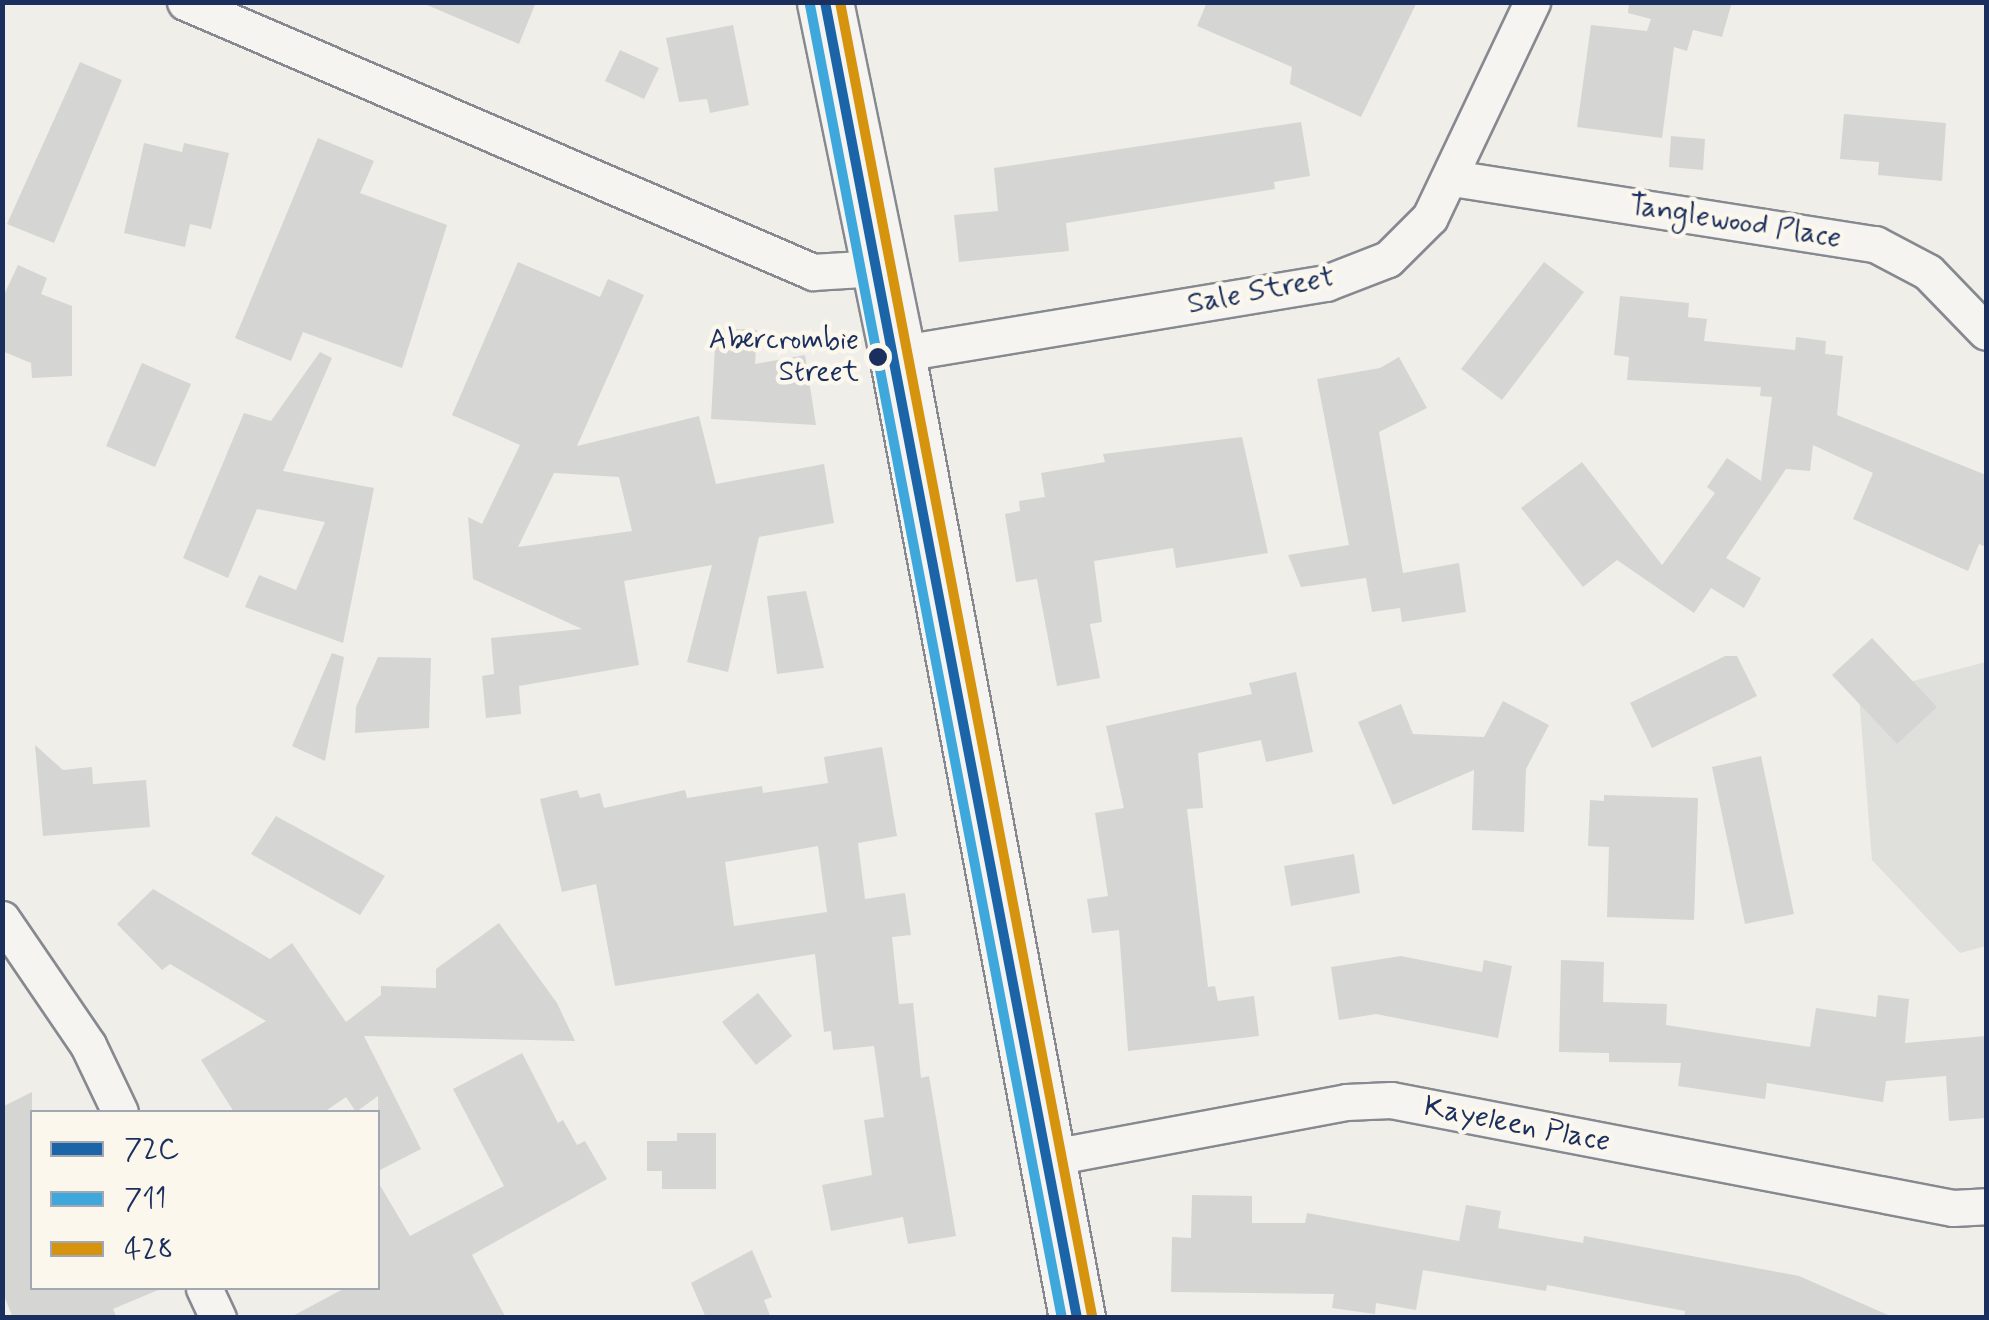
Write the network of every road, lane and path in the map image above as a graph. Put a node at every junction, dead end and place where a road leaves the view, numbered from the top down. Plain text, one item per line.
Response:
1 (185, 2) edge
2 (824, 2) edge
3 (1532, 2) edge
4 (1452, 178) junction
5 (878, 268) junction
6 (1986, 332) edge
7 (897, 354) junction
8 (2, 919) edge
9 (119, 1110) edge
10 (1047, 1158) junction
11 (1986, 1206) edge
12 (205, 1290) edge
13 (218, 1318) edge
14 (1077, 1318) edge

1 - 5 street
2 - 5 main road
3 - 4 street, Sale Street
4 - 6 street, Tanglewood Place
4 - 7 street, Sale Street
5 - 7 main road
7 - 10 main road
8 - 9 street
10 - 11 street, Kayeleen Place
10 - 14 main road
12 - 13 street

